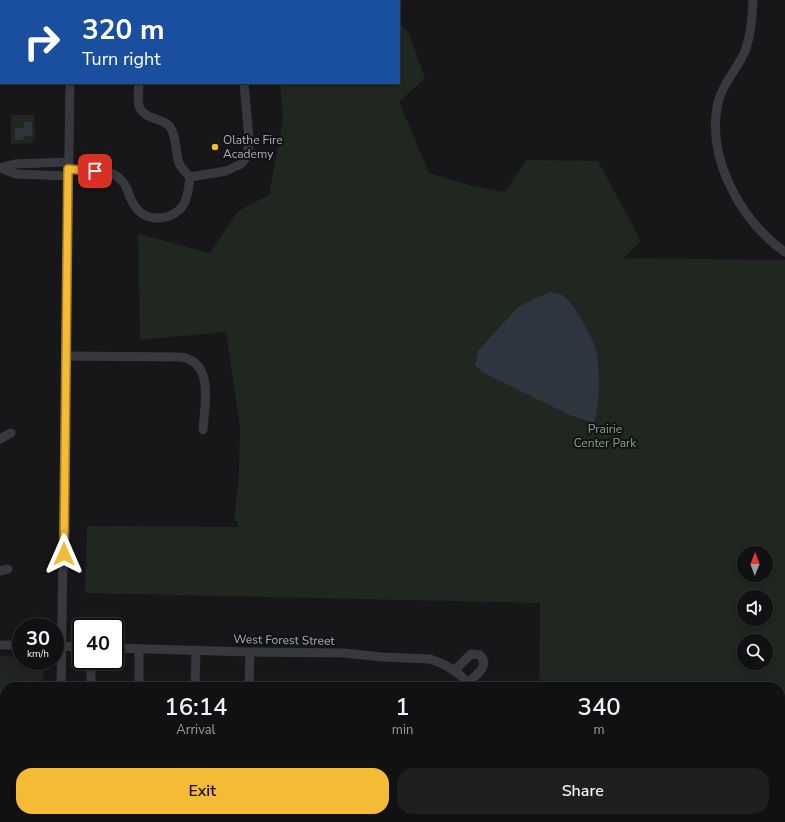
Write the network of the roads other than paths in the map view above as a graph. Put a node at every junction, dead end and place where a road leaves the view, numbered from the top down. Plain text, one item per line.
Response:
1 (753, 0) edge
2 (70, 84) edge
3 (139, 84) edge
4 (244, 84) edge
5 (1, 168) edge
6 (68, 169) junction
7 (190, 177) junction
8 (785, 252) edge
9 (66, 356) junction
10 (203, 430) dead end
11 (11, 433) dead end
12 (0, 439) edge
13 (60, 618) edge
14 (0, 645) edge
15 (12, 645) edge
16 (124, 648) edge
17 (139, 649) junction
18 (196, 650) junction
19 (250, 652) junction
20 (452, 669) junction
21 (61, 670) edge
22 (91, 670) edge
23 (62, 682) edge
24 (91, 682) edge
25 (139, 682) edge
26 (195, 682) edge
27 (249, 682) edge
28 (466, 682) edge
29 (471, 682) edge

1 - 8 street
2 - 6 street
3 - 7 street
4 - 7 street
5 - 6 street
5 - 6 street
6 - 7 street
6 - 9 street
9 - 10 street
9 - 13 street
11 - 12 street
14 - 15 street
16 - 17 street, West Forest Street
17 - 18 street, West Forest Street
17 - 25 street
18 - 19 street, West Forest Street
18 - 26 street
19 - 20 street, West Forest Street
19 - 27 street
20 - 28 street, West Forest Street
20 - 29 street
21 - 23 street
22 - 24 street

